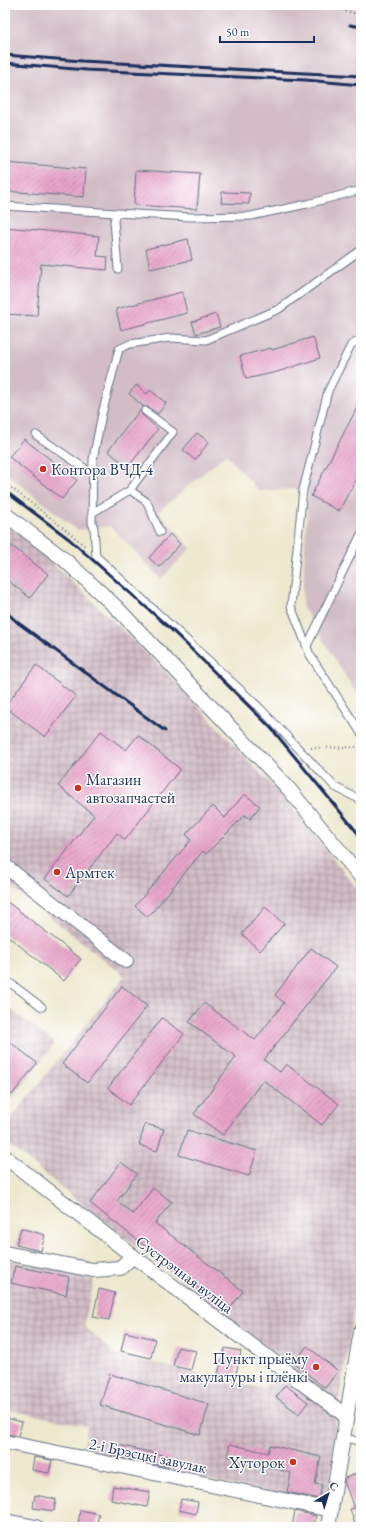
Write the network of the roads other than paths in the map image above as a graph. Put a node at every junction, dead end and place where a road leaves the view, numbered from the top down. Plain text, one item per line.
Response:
1 (361, 190) edge
2 (5, 206) edge
3 (116, 213) junction
4 (361, 250) edge
5 (118, 269) dead end
6 (361, 339) edge
7 (145, 411) dead end
8 (36, 434) dead end
9 (93, 474) junction
10 (130, 490) junction
11 (92, 513) junction
12 (5, 514) edge
13 (160, 532) dead end
14 (361, 534) edge
15 (307, 646) junction
16 (361, 733) edge
17 (361, 800) edge
18 (5, 866) edge
19 (361, 877) edge
20 (126, 961) dead end
21 (5, 979) edge
22 (42, 1007) dead end
23 (5, 1157) edge
24 (5, 1253) edge
25 (133, 1256) junction
26 (361, 1331) edge
27 (346, 1416) junction
28 (343, 1437) junction
29 (5, 1442) edge
30 (361, 1442) edge
31 (331, 1510) junction
32 (5, 1521) edge
33 (36, 1527) edge
34 (328, 1527) edge

1 - 3 lane
2 - 3 lane
3 - 5 lane
4 - 9 lane
6 - 15 lane
7 - 10 lane
8 - 9 lane
9 - 11 lane
10 - 11 lane
10 - 13 lane
11 - 17 lane
12 - 19 street
14 - 15 lane
15 - 16 lane
18 - 20 street
21 - 22 lane
23 - 25 street, Сустрэчная вуліца
24 - 25 street
25 - 27 street, Сустрэчная вуліца
26 - 27 street
27 - 28 street
28 - 30 lane
28 - 31 street
29 - 31 street, 2-і Брэсцкі завулак
31 - 34 street
32 - 33 street

